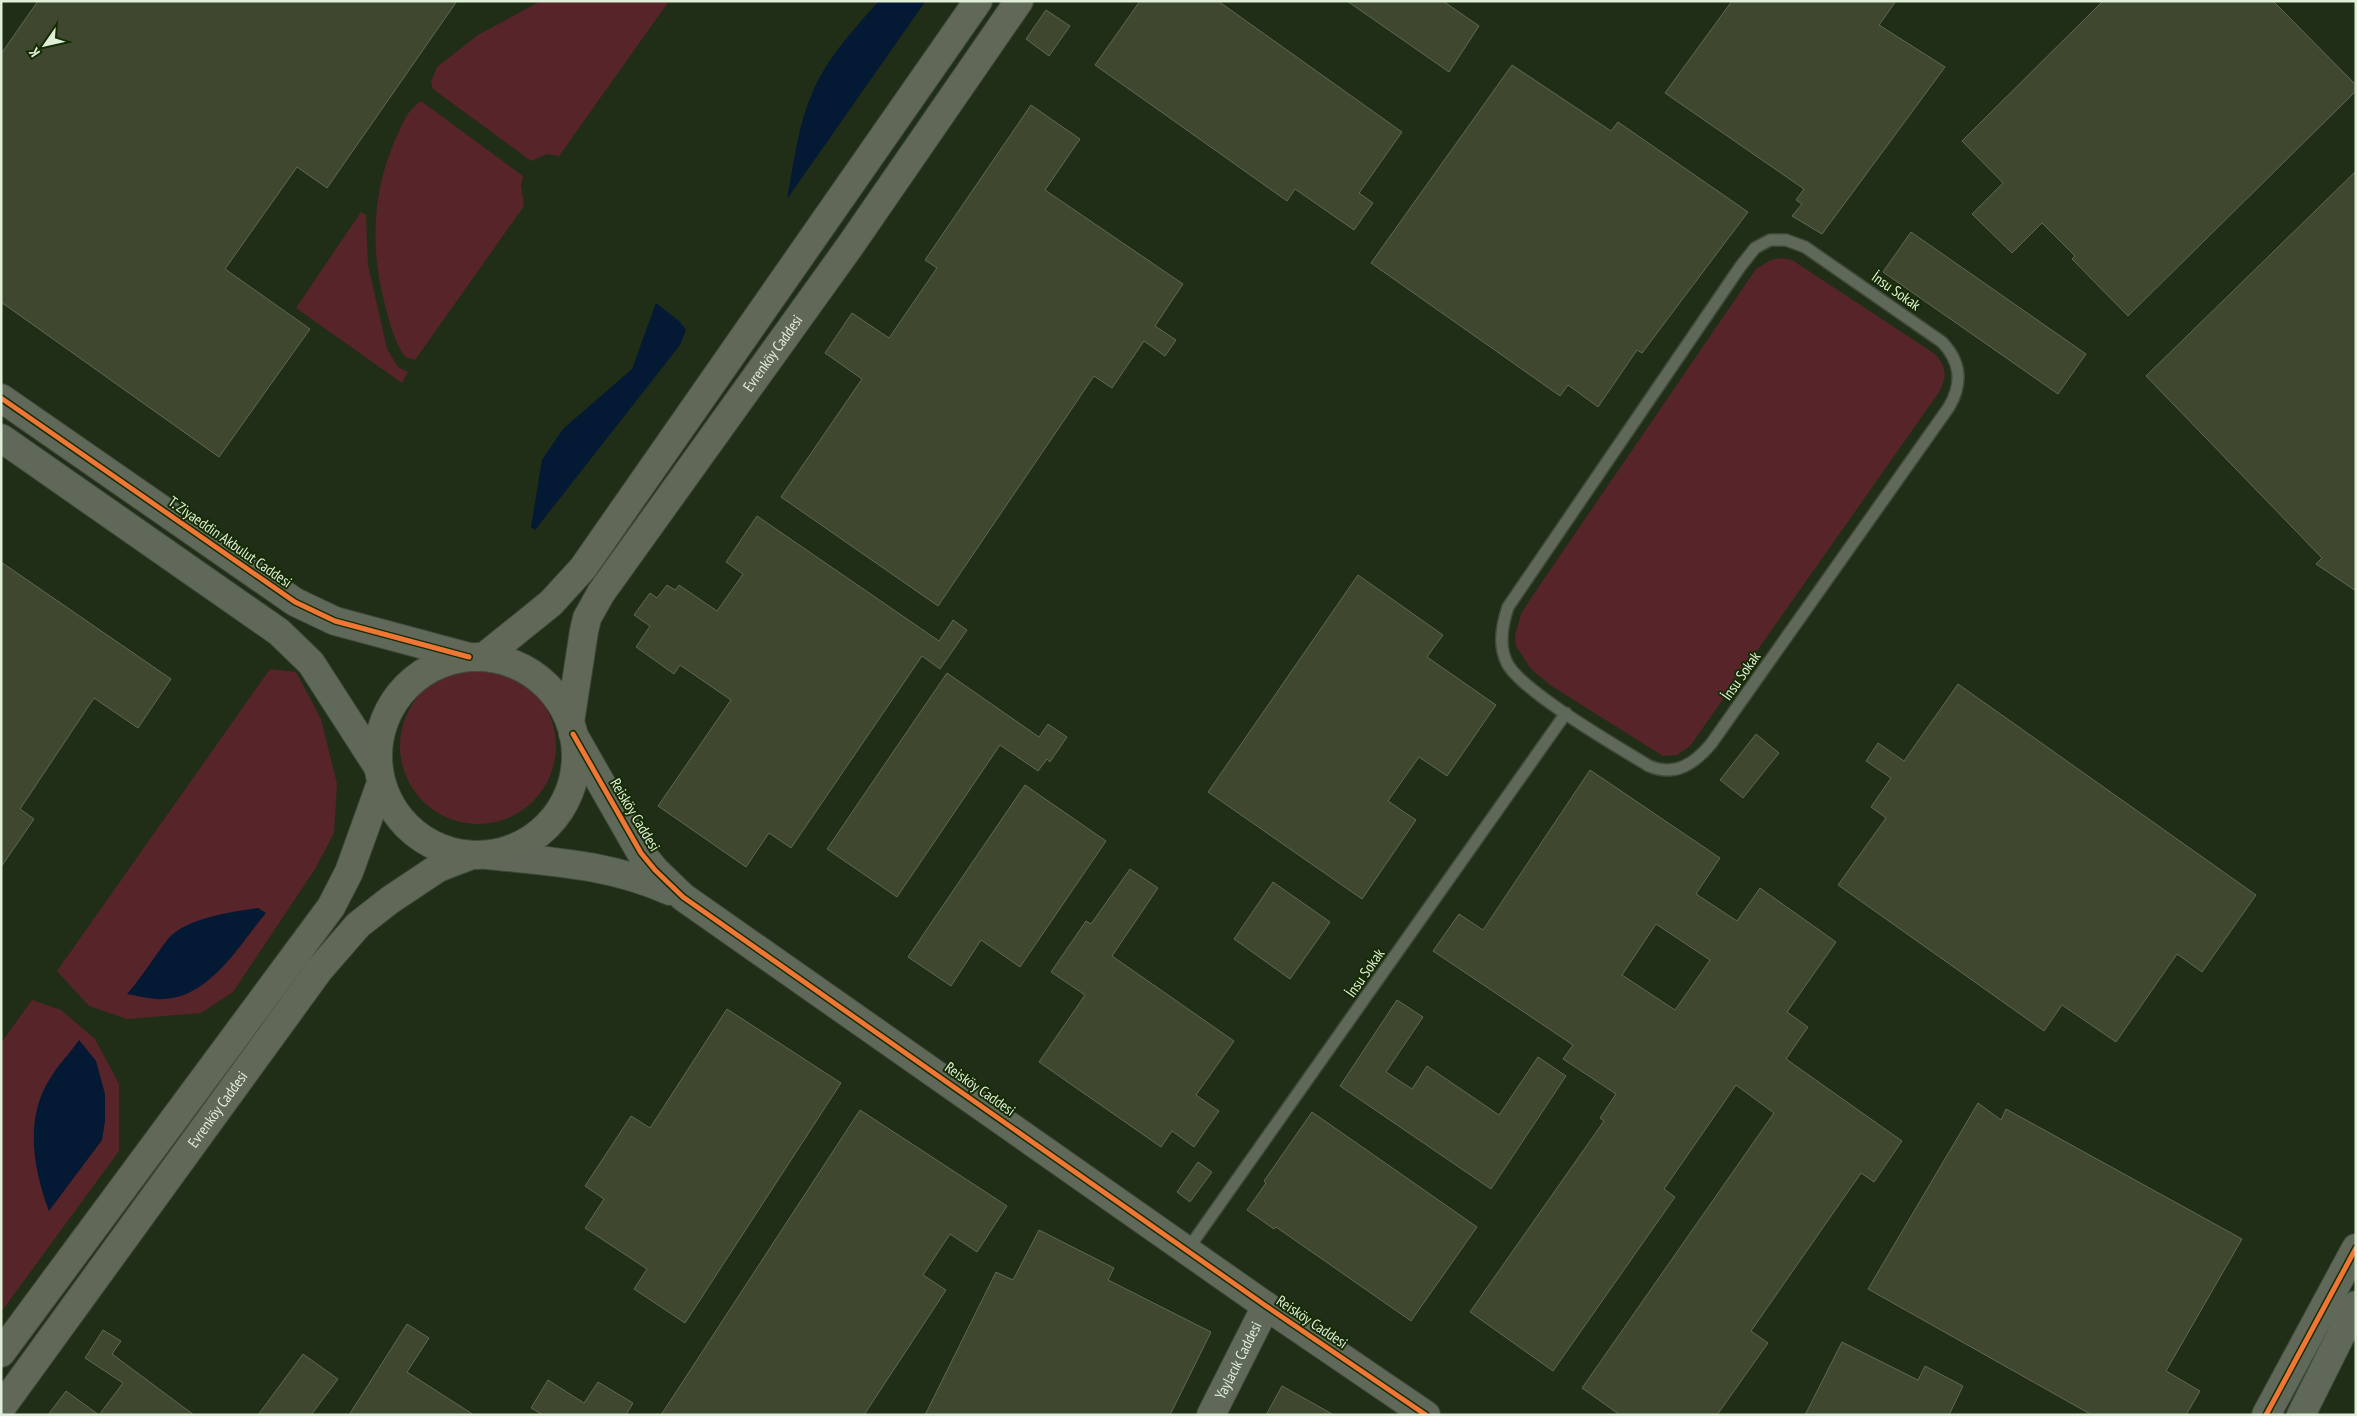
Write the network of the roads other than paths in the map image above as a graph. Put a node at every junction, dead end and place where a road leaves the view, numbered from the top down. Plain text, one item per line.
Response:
1 (978, 1) edge
2 (1019, 1) edge
3 (1, 398) edge
4 (1, 438) edge
5 (476, 657) junction
6 (1566, 713) junction
7 (571, 728) junction
8 (380, 775) junction
9 (480, 855) junction
10 (683, 897) junction
11 (2356, 1248) edge
12 (1188, 1249) junction
13 (2356, 1305) edge
14 (1266, 1306) junction
15 (1, 1353) edge
16 (1, 1408) edge
17 (1211, 1415) edge
18 (1426, 1415) edge
19 (2266, 1415) edge
20 (2301, 1415) edge

1 - 5 main road
2 - 7 main road, Evrenköy Caddesi
3 - 5 street, T. Ziyaeddin Akbulut Caddesi
4 - 8 street
5 - 7 main road
5 - 8 main road
6 - 6 lane, İnsu Sokak
6 - 12 lane, İnsu Sokak
7 - 9 main road, Evrenköy Caddesi
7 - 10 street, Reisköy Caddesi
8 - 9 main road
8 - 15 main road, Evrenköy Caddesi
9 - 10 street, Reisköy Caddesi
9 - 16 main road, Evrenköy Caddesi
10 - 12 street, Reisköy Caddesi
11 - 19 street
12 - 14 street, Reisköy Caddesi
13 - 20 street
14 - 17 street, Yaylacık Caddesi
14 - 18 street, Reisköy Caddesi

